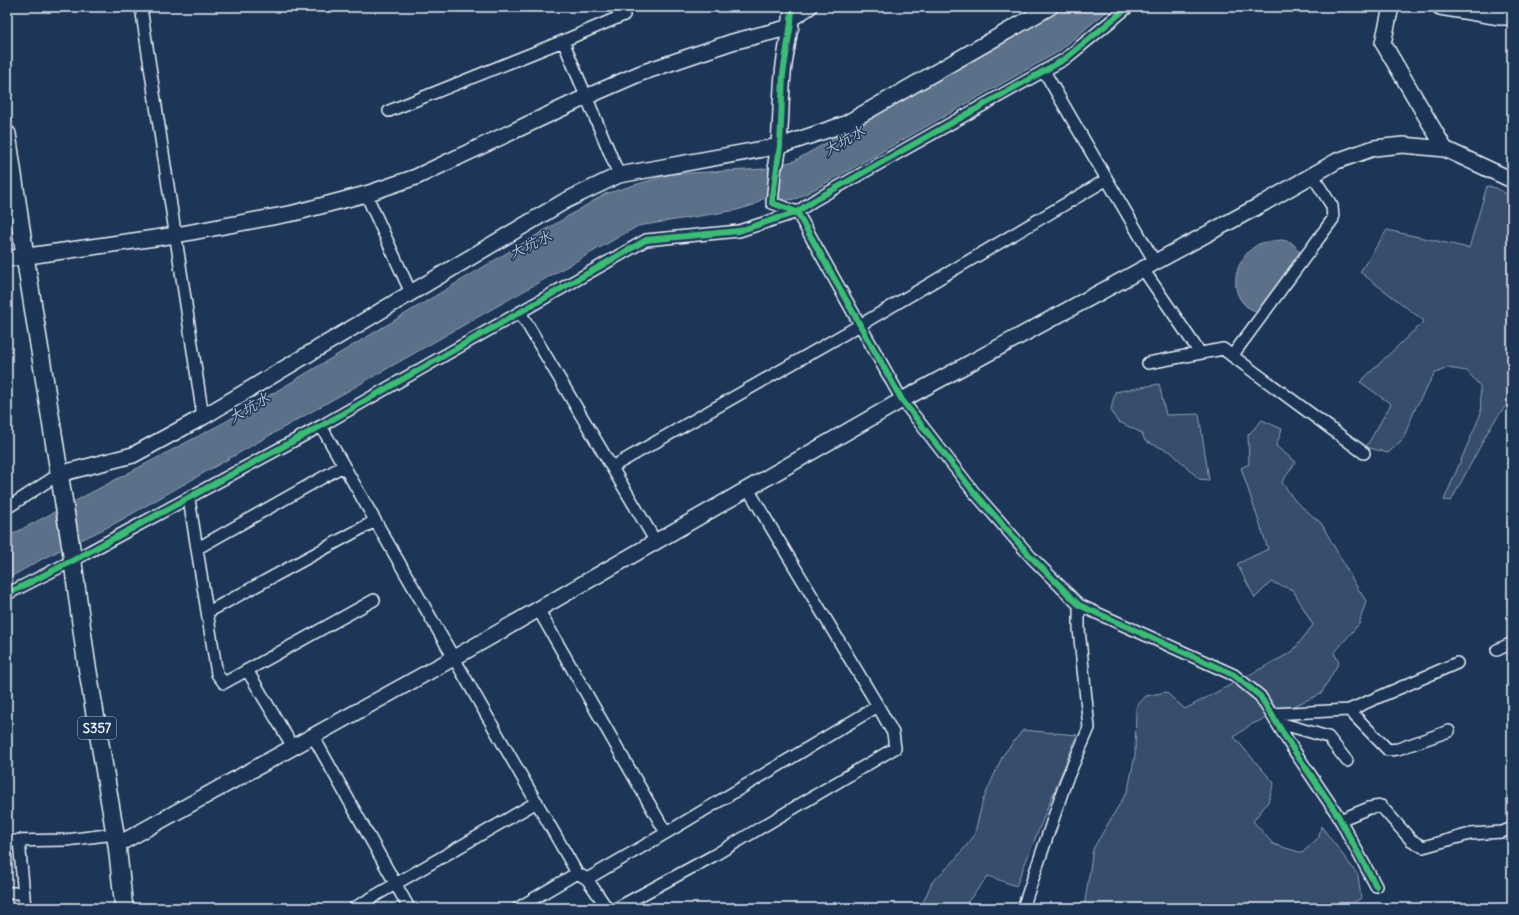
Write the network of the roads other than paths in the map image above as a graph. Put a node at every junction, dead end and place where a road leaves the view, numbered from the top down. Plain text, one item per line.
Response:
1 (141, 7) edge
2 (809, 7) edge
3 (1050, 7) edge
4 (1128, 7) edge
5 (1391, 7) edge
6 (1440, 7) edge
7 (624, 15) dead end
8 (791, 17) edge
9 (1512, 17) edge
10 (563, 41) junction
11 (1044, 71) junction
12 (586, 96) junction
13 (389, 111) dead end
14 (7, 134) edge
15 (780, 146) junction
16 (1445, 149) junction
17 (776, 164) joint
18 (619, 175) junction
19 (1312, 175) junction
20 (1106, 180) junction
21 (1512, 180) edge
22 (366, 194) junction
23 (798, 212) junction
24 (176, 234) junction
25 (25, 256) junction
26 (7, 259) edge
27 (1149, 265) junction
28 (410, 293) junction
29 (520, 312) junction
30 (860, 325) junction
31 (1200, 353) junction
32 (1232, 356) junction
33 (1148, 363) dead end
34 (902, 400) junction
35 (203, 416) junction
36 (320, 426) junction
37 (1364, 453) dead end
38 (343, 466) junction
39 (612, 467) junction
40 (60, 482) junction
41 (748, 489) junction
42 (189, 499) junction
43 (7, 508) edge
44 (375, 521) junction
45 (656, 542) junction
46 (198, 548) junction
47 (72, 555) junction
48 (7, 594) edge
49 (374, 600) dead end
50 (1079, 606) junction
51 (538, 609) junction
52 (208, 612) junction
53 (1512, 643) edge
54 (1496, 650) dead end
55 (454, 658) junction
56 (1457, 663) dead end
57 (246, 670) junction
58 (878, 706) junction
59 (1349, 710) junction
60 (1274, 718) junction
61 (1449, 731) dead end
62 (313, 736) junction
63 (293, 747) junction
64 (1347, 761) dead end
65 (537, 802) junction
66 (1340, 820) junction
67 (1512, 828) edge
68 (666, 833) junction
69 (116, 839) junction
70 (19, 840) junction
71 (7, 841) edge
72 (577, 873) junction
73 (587, 879) junction
74 (395, 884) junction
75 (1376, 886) dead end
76 (7, 893) edge
77 (24, 893) junction
78 (25, 908) edge
79 (124, 908) edge
80 (354, 908) edge
81 (409, 908) edge
82 (518, 908) edge
83 (607, 908) edge
84 (617, 908) edge
85 (1023, 908) edge

1 - 24 street
2 - 8 street
3 - 15 street
4 - 11 street
5 - 16 street
6 - 9 street
7 - 10 street
8 - 12 street
8 - 15 street
10 - 12 street
10 - 13 street
11 - 20 street
11 - 23 street
12 - 18 street
12 - 22 street
14 - 25 main road, S357
15 - 17 street
15 - 18 street
16 - 19 street
16 - 21 street
17 - 23 street
18 - 28 street
19 - 27 street
19 - 32 street
20 - 27 street
20 - 30 street
22 - 24 street
22 - 28 street
23 - 29 street
23 - 30 street
24 - 25 street
24 - 35 street
25 - 26 street
25 - 40 main road, S357
27 - 31 street
27 - 34 street
28 - 35 street
29 - 36 street
29 - 39 street
30 - 34 street
30 - 39 street
31 - 32 street
31 - 33 street
32 - 37 street
34 - 41 street
34 - 50 street
35 - 40 street
36 - 38 street
36 - 42 street
38 - 44 street
38 - 46 street
39 - 45 street
40 - 43 street
40 - 47 main road, S357
41 - 45 street
41 - 58 street
42 - 46 street
42 - 47 street
44 - 52 street
44 - 55 street
45 - 51 street
46 - 52 street
47 - 48 street
47 - 69 main road, S357
49 - 57 street
50 - 60 street
50 - 85 street
51 - 55 street
51 - 68 street
52 - 57 street
53 - 54 street
55 - 62 street
55 - 65 street
56 - 59 street
57 - 63 street
58 - 68 street
58 - 84 street
59 - 60 street
59 - 61 street
60 - 64 street
60 - 66 street
62 - 63 street
62 - 74 street
63 - 69 street
65 - 72 street
65 - 74 street
66 - 67 street
66 - 75 street
68 - 73 street
69 - 70 street
69 - 79 main road, S357
70 - 71 street
70 - 77 street
72 - 73 street
72 - 82 street
73 - 83 street
74 - 80 street
74 - 81 street
76 - 77 street
77 - 78 street

